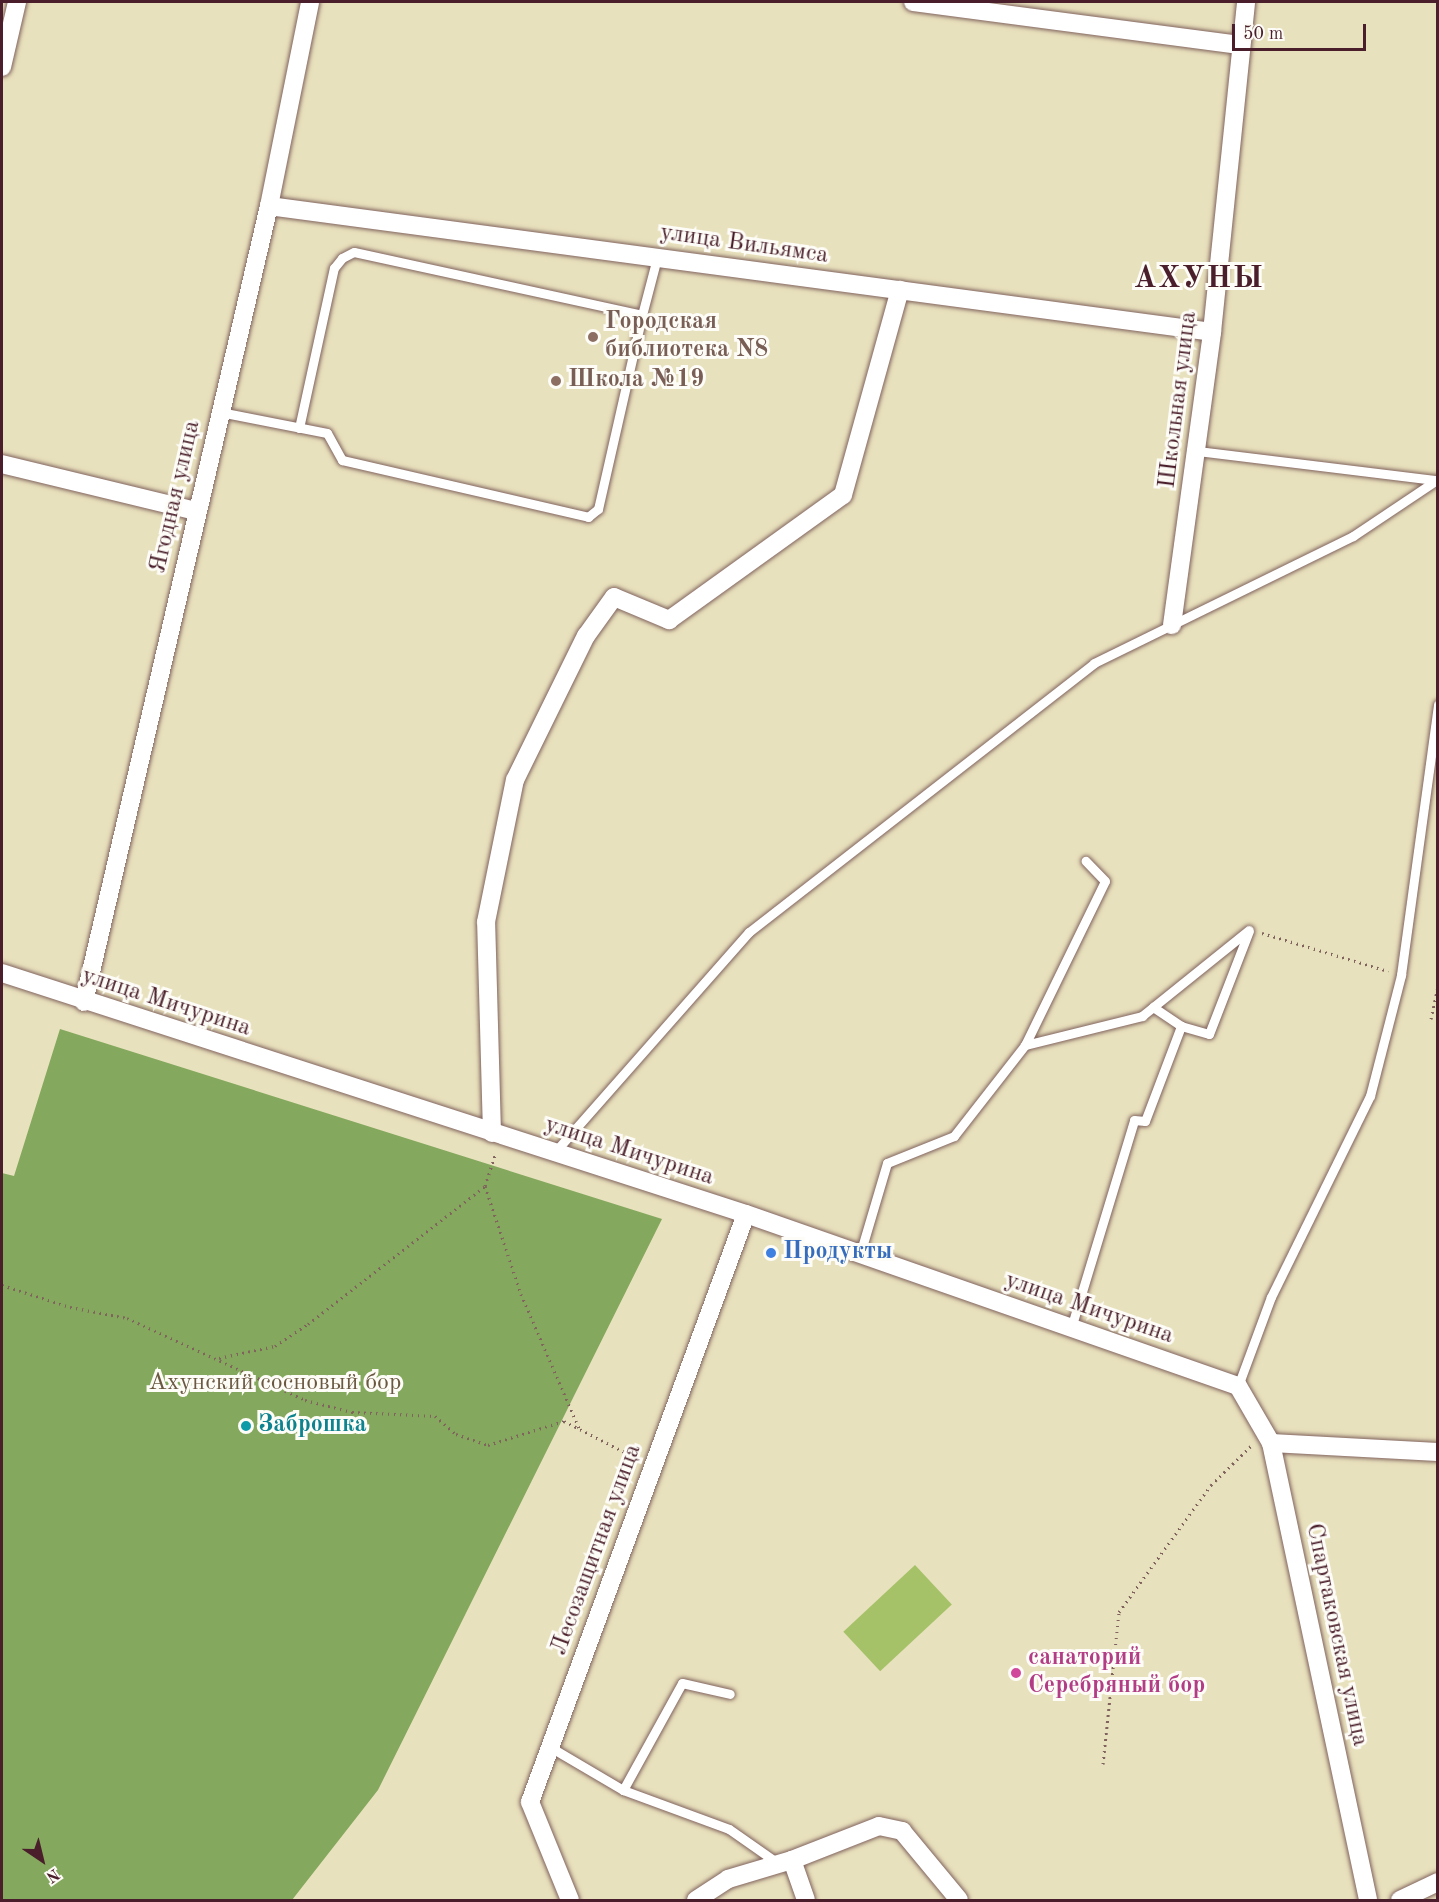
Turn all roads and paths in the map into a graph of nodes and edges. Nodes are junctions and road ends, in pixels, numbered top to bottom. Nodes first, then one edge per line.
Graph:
1 (17, 2) edge
2 (310, 2) edge
3 (913, 2) edge
4 (1246, 2) edge
5 (1240, 45) junction
6 (2, 67) edge
7 (269, 206) junction
8 (657, 258) junction
9 (900, 290) junction
10 (642, 315) junction
11 (1212, 332) junction
12 (220, 412) junction
13 (299, 428) junction
14 (1198, 451) junction
15 (2, 464) edge
16 (1436, 480) edge
17 (197, 511) junction
18 (1172, 625) junction
19 (1437, 705) edge
20 (1086, 861) dead end
21 (1249, 930) junction
22 (2, 973) edge
23 (1401, 975) junction
24 (1437, 986) edge
25 (84, 1002) junction
26 (1154, 1007) junction
27 (1431, 1019) dead end
28 (1181, 1026) junction
29 (1025, 1046) junction
30 (497, 1135) junction
31 (554, 1153) junction
32 (485, 1186) junction
33 (746, 1214) junction
34 (860, 1254) junction
35 (2, 1285) edge
36 (1071, 1328) junction
37 (218, 1358) junction
38 (1238, 1386) junction
39 (580, 1429) junction
40 (1263, 1442) junction
41 (1436, 1457) edge
42 (652, 1467) junction
43 (730, 1694) dead end
44 (550, 1747) junction
45 (1102, 1764) dead end
46 (623, 1790) junction
47 (785, 1862) junction
48 (1437, 1882) edge
49 (570, 1900) edge
50 (696, 1900) edge
51 (806, 1900) edge
52 (959, 1900) edge
53 (1368, 1900) edge
54 (1400, 1900) edge

1 - 6 street
2 - 7 street, Ягодная улица
3 - 5 street
4 - 5 street, Школьная улица
5 - 11 street, Школьная улица
7 - 8 street, улица Вильямса
7 - 12 street, Ягодная улица
8 - 9 street, улица Вильямса
8 - 10 lane
9 - 11 street, улица Вильямса
9 - 30 street
10 - 13 lane
10 - 13 lane
11 - 14 street, Школьная улица
12 - 13 lane
12 - 17 street, Ягодная улица
14 - 16 lane
14 - 18 street, Школьная улица
15 - 17 street
16 - 18 lane
17 - 25 street, Ягодная улица
18 - 31 lane
19 - 23 lane
20 - 29 lane
21 - 23 path
21 - 26 lane
21 - 28 lane
22 - 25 street, улица Мичурина
23 - 38 lane
24 - 27 path
25 - 30 street, улица Мичурина
26 - 28 lane
26 - 29 lane
28 - 36 lane
29 - 34 lane
30 - 31 street, улица Мичурина
30 - 32 path
31 - 33 street, улица Мичурина
32 - 37 path
32 - 39 path
33 - 34 street, улица Мичурина
33 - 42 street, Лесозащитная улица
34 - 36 street, улица Мичурина
35 - 37 path
36 - 38 street, улица Мичурина
37 - 39 path
38 - 40 street, Спартаковская улица
39 - 42 path
40 - 41 street
40 - 45 path
40 - 53 street, Спартаковская улица
42 - 44 street, Лесозащитная улица
43 - 46 lane
44 - 46 lane
44 - 49 street, Лесозащитная улица
46 - 47 lane
47 - 50 street
47 - 51 street
47 - 52 street
48 - 54 street

